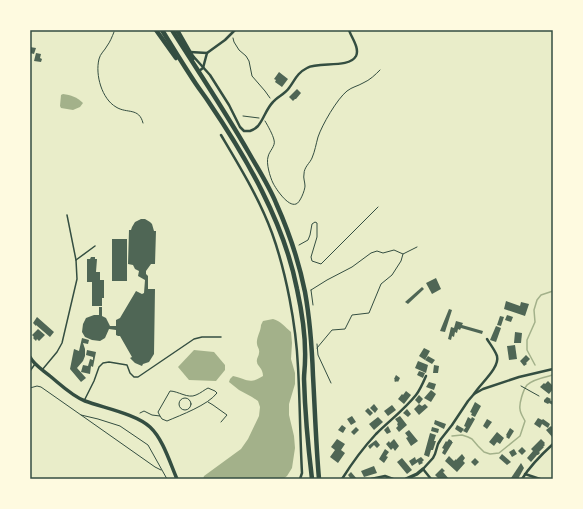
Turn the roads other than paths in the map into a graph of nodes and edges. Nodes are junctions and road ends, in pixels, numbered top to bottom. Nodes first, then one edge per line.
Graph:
1 (156, 30) edge
2 (162, 30) edge
3 (172, 30) edge
4 (177, 30) edge
5 (235, 30) edge
6 (349, 30) edge
7 (188, 52) junction
8 (207, 53) junction
9 (201, 70) junction
10 (196, 85) junction
11 (221, 135) dead end
12 (67, 216) dead end
13 (95, 246) dead end
14 (76, 260) junction
15 (221, 337) dead end
16 (487, 339) dead end
17 (30, 357) edge
18 (35, 364) junction
19 (553, 369) edge
20 (42, 370) junction
21 (30, 371) edge
22 (426, 376) dead end
23 (474, 394) junction
24 (84, 400) junction
25 (553, 444) edge
26 (423, 469) junction
27 (525, 474) junction
28 (177, 479) edge
29 (300, 479) edge
30 (312, 479) edge
31 (319, 479) edge
32 (342, 479) edge
33 (371, 479) edge
34 (393, 479) edge
35 (406, 479) edge
36 (431, 479) edge
37 (522, 479) edge
38 (540, 479) edge

1 - 10 main road
2 - 10 main road
3 - 7 main road
4 - 7 main road
5 - 8 street
6 - 9 street
7 - 8 street
7 - 9 main road
8 - 9 street
9 - 31 main road
10 - 30 main road
11 - 29 street
12 - 14 lane
13 - 14 lane
14 - 20 lane
15 - 24 lane
16 - 23 street
17 - 18 street
18 - 20 street
18 - 21 lane
19 - 23 street
20 - 24 street
22 - 32 street
23 - 26 street
24 - 28 street
25 - 27 street
26 - 35 street
26 - 36 street
27 - 37 street
27 - 38 street
33 - 34 street

